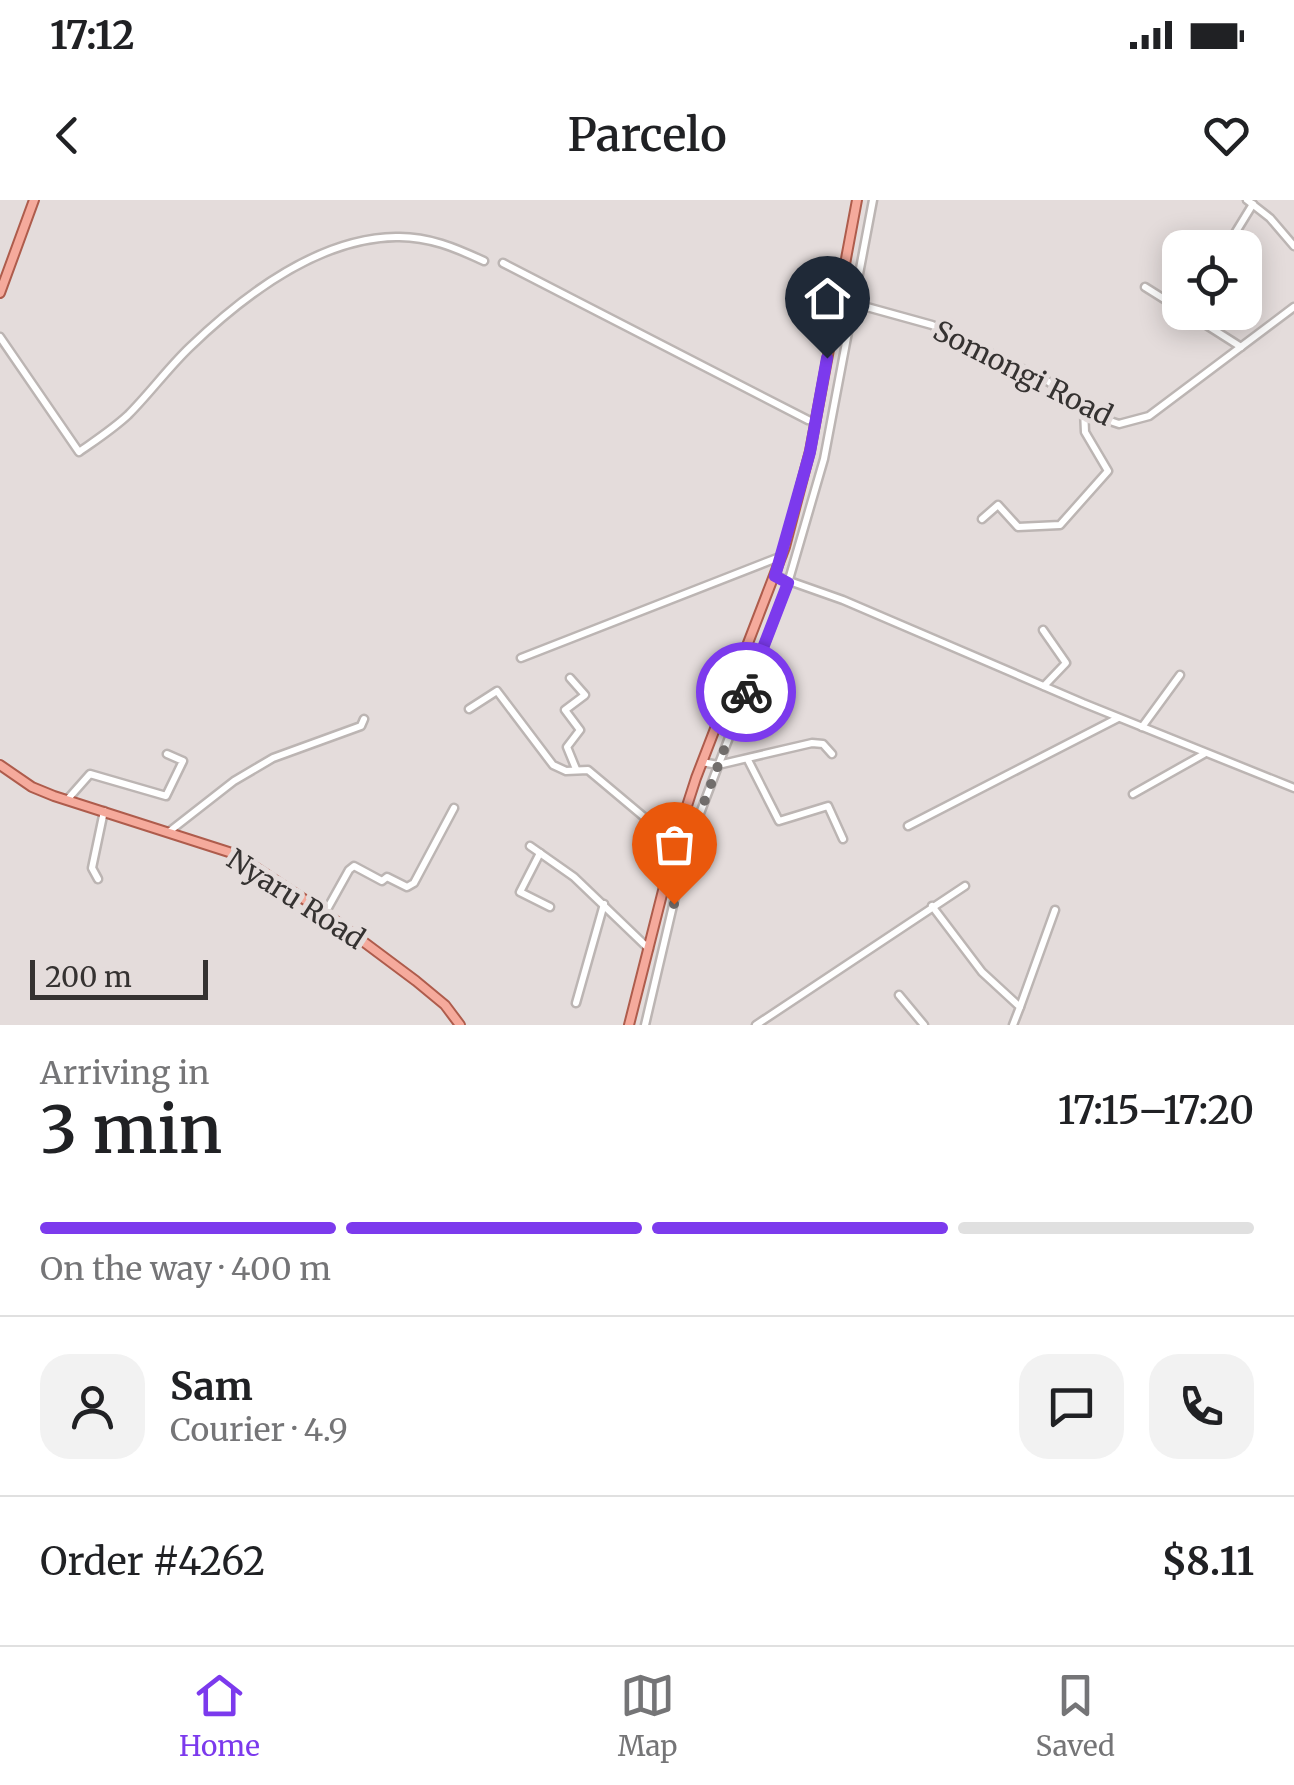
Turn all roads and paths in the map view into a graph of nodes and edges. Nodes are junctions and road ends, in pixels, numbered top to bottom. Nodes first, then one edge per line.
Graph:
1 (34, 200) edge
2 (857, 200) edge
3 (874, 200) edge
4 (1250, 202) edge
5 (1235, 230) edge
6 (1294, 246) edge
7 (484, 260) dead end
8 (503, 263) dead end
9 (1145, 287) dead end
10 (0, 293) edge
11 (1162, 297) edge
12 (838, 299) junction
13 (853, 304) junction
14 (1294, 308) edge
15 (1214, 330) edge
16 (0, 337) edge
17 (1241, 347) junction
18 (1084, 408) junction
19 (808, 420) dead end
20 (982, 518) dead end
21 (783, 556) junction
22 (775, 576) junction
23 (788, 583) junction
24 (1043, 630) dead end
25 (520, 658) dead end
26 (1180, 674) dead end
27 (570, 678) dead end
28 (1044, 686) junction
29 (469, 709) dead end
30 (1119, 718) junction
31 (364, 719) dead end
32 (1142, 728) junction
33 (167, 754) dead end
34 (832, 754) dead end
35 (1205, 754) junction
36 (748, 760) junction
37 (702, 762) junction
38 (0, 765) edge
39 (718, 765) junction
40 (576, 769) junction
41 (1294, 788) edge
42 (1134, 794) dead end
43 (67, 800) junction
44 (454, 808) dead end
45 (104, 811) junction
46 (908, 826) dead end
47 (170, 831) junction
48 (843, 840) dead end
49 (675, 843) junction
50 (530, 846) dead end
51 (540, 853) junction
52 (98, 879) dead end
53 (965, 886) dead end
54 (604, 904) junction
55 (932, 906) junction
56 (550, 907) dead end
57 (1055, 910) dead end
58 (324, 913) junction
59 (650, 950) junction
60 (899, 995) dead end
61 (576, 1004) dead end
62 (1020, 1007) junction
63 (460, 1025) edge
64 (629, 1025) edge
65 (644, 1025) edge
66 (756, 1025) edge
67 (924, 1025) edge
68 (1013, 1025) edge

1 - 10 main road
2 - 12 main road
3 - 13 street
4 - 5 street
4 - 6 street
7 - 16 street
8 - 19 street
9 - 11 street
12 - 13 street, Somongi Road
12 - 21 main road
13 - 18 street, Somongi Road
13 - 23 street
14 - 17 street, Somongi Road
15 - 17 street
17 - 18 street, Somongi Road
18 - 20 street
21 - 22 main road
21 - 25 street
22 - 23 street
22 - 37 main road
23 - 28 street
23 - 39 street
24 - 28 street
26 - 32 street
27 - 40 street
28 - 30 street
29 - 40 street
30 - 32 street
30 - 46 street
31 - 47 street
32 - 35 street
33 - 43 street
34 - 36 street
35 - 41 street
35 - 42 street
36 - 39 street
36 - 48 street
37 - 39 street
37 - 49 main road
38 - 43 main road, Nyaru Road
39 - 65 street
40 - 49 street
43 - 45 main road, Nyaru Road
44 - 58 street
45 - 47 main road, Nyaru Road
45 - 52 street
47 - 58 main road, Nyaru Road
49 - 59 main road
50 - 51 street
51 - 54 street
51 - 56 street
53 - 55 street
54 - 59 street
54 - 61 street
55 - 62 street
55 - 66 street
57 - 62 street
58 - 63 main road, Nyaru Road
59 - 64 main road
60 - 67 street
62 - 68 street

